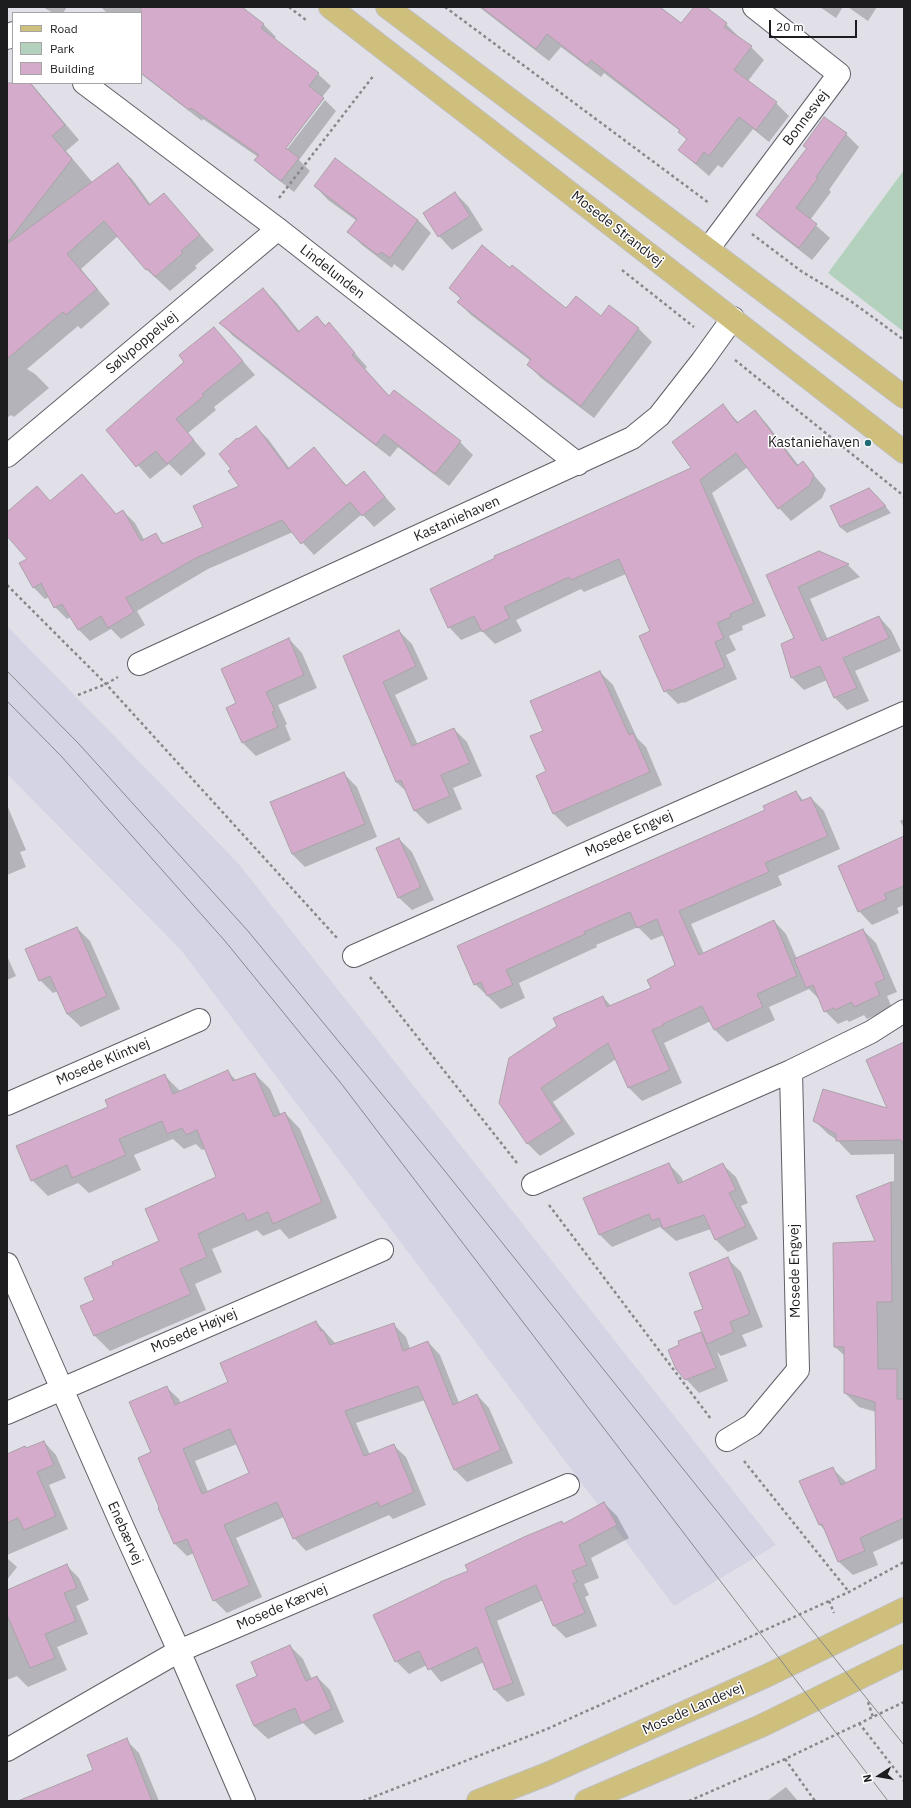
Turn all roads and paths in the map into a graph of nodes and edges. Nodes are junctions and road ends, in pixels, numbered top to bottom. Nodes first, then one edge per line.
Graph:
1 (330, 7) edge
2 (445, 7) edge
3 (754, 7) edge
4 (400, 11) edge
5 (376, 73) dead end
6 (85, 84) edge
7 (730, 219) junction
8 (270, 224) junction
9 (708, 249) junction
10 (733, 318) junction
11 (904, 340) edge
12 (904, 397) edge
13 (904, 452) edge
14 (7, 456) edge
15 (578, 464) junction
16 (7, 585) edge
17 (139, 664) joint
18 (106, 684) junction
19 (78, 696) dead end
20 (904, 713) edge
21 (354, 956) junction
22 (904, 1011) edge
23 (199, 1020) dead end
24 (791, 1071) junction
25 (7, 1104) edge
26 (533, 1184) junction
27 (382, 1250) dead end
28 (7, 1264) edge
29 (61, 1389) junction
30 (7, 1413) edge
31 (727, 1440) junction
32 (568, 1485) dead end
33 (904, 1562) edge
34 (849, 1592) junction
35 (904, 1608) edge
36 (180, 1651) junction
37 (904, 1656) edge
38 (904, 1702) edge
39 (859, 1723) junction
40 (7, 1750) edge
41 (785, 1759) junction
42 (904, 1781) edge
43 (244, 1801) edge
44 (363, 1801) edge
45 (478, 1801) edge
46 (586, 1801) edge
47 (689, 1801) edge
48 (815, 1801) edge

1 - 10 main road, Mosede Strandvej
2 - 7 path
3 - 7 street, Bonnesvej
4 - 9 main road
5 - 8 path
6 - 8 street, Lindelunden
7 - 9 street, Bonnesvej
7 - 11 path
8 - 14 street, Sølvpoppelvej
8 - 15 street, Lindelunden
9 - 12 main road
10 - 13 main road, Mosede Strandvej
10 - 15 street, Kastaniehaven
15 - 17 street, Kastaniehaven
16 - 18 path
17 - 18 path
18 - 19 path
18 - 21 path
20 - 21 street, Mosede Engvej
21 - 26 path
22 - 24 street
23 - 25 street, Mosede Klintvej
24 - 26 street
24 - 31 street, Mosede Engvej
26 - 31 path
27 - 29 street, Mosede Højvej
28 - 29 street, Enebærvej
29 - 30 street, Mosede Højvej
29 - 36 street, Enebærvej
31 - 34 path
32 - 36 street, Mosede Kærvej
33 - 34 path
34 - 44 path
35 - 45 main road, Mosede Landevej
36 - 40 street, Mosede Kærvej
36 - 43 street, Enebærvej
37 - 46 main road
38 - 39 path
39 - 41 path
39 - 42 path
41 - 47 path
41 - 48 path

